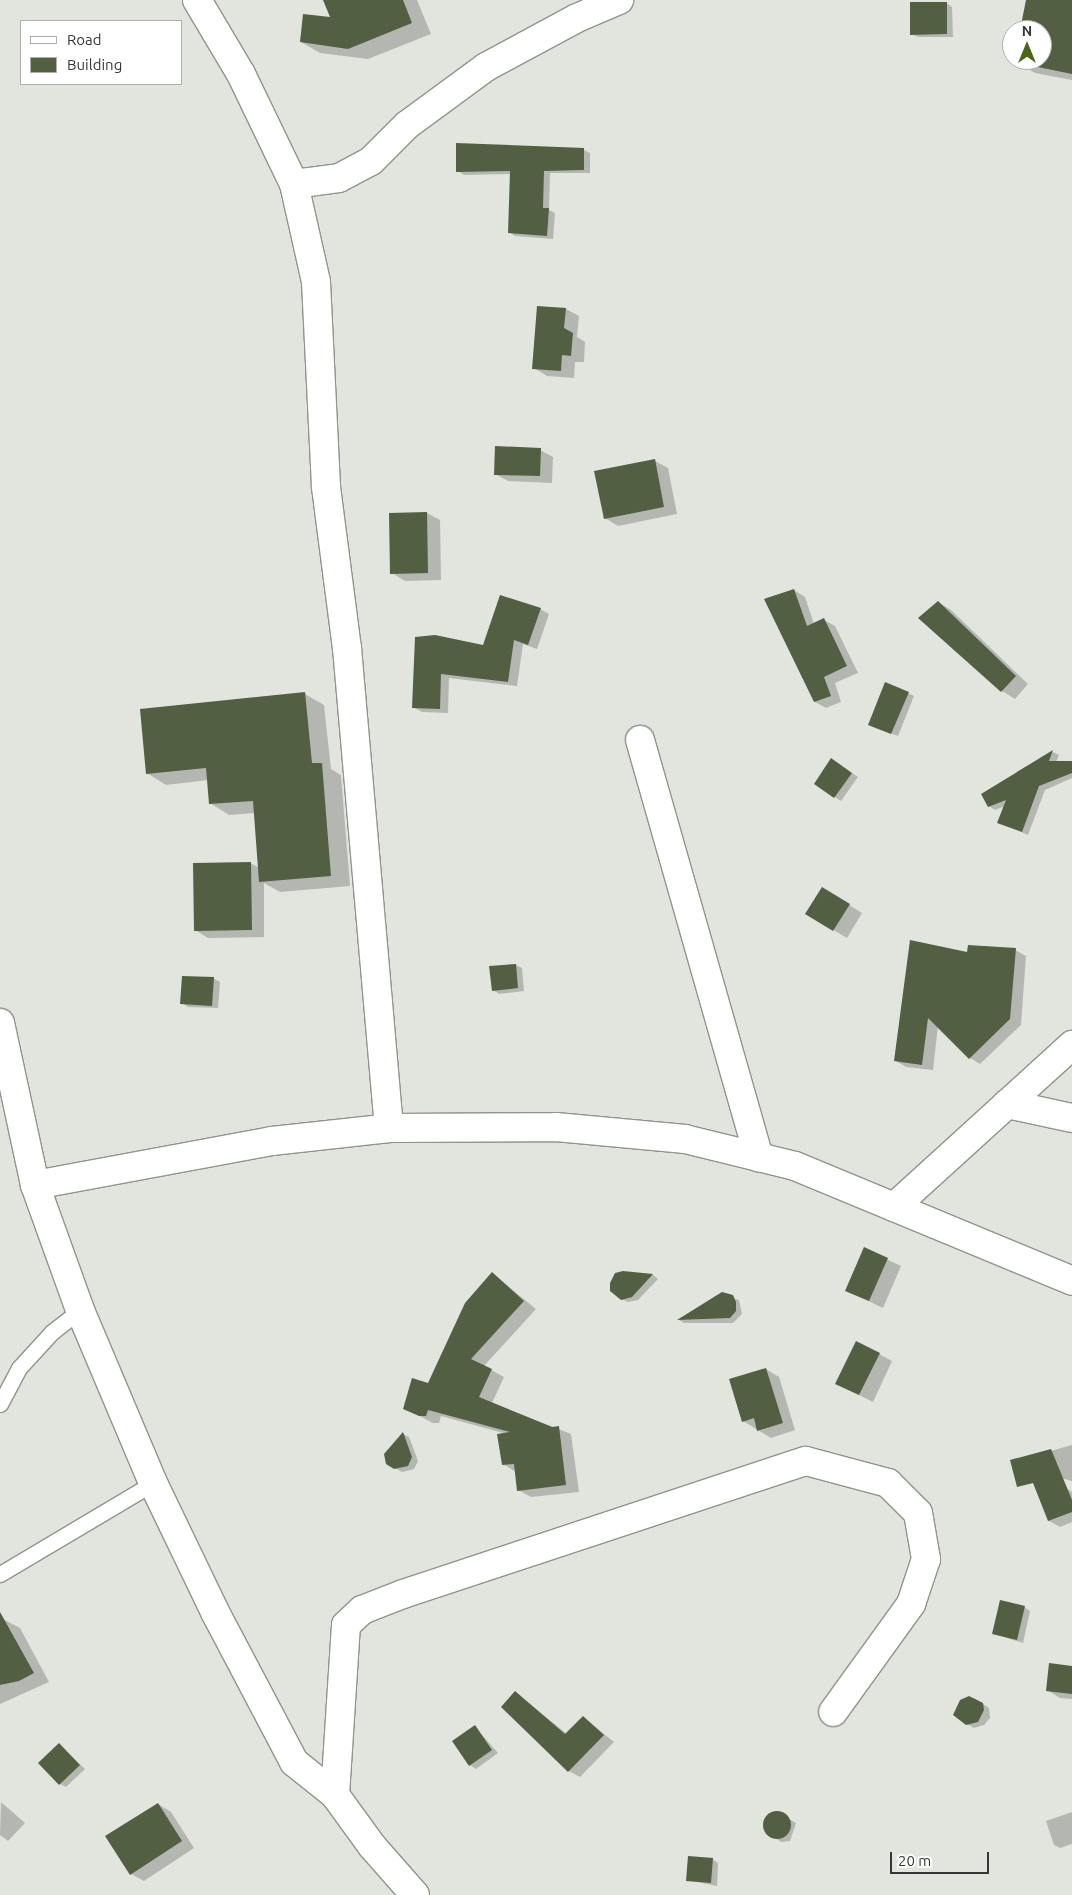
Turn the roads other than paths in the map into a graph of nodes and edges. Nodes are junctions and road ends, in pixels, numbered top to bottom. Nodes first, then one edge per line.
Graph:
1 (197, 0) edge
2 (618, 0) edge
3 (294, 184) junction
4 (640, 740) dead end
5 (0, 1023) edge
6 (1072, 1045) edge
7 (1007, 1104) junction
8 (1072, 1118) edge
9 (389, 1128) junction
10 (759, 1157) junction
11 (35, 1185) junction
12 (894, 1206) junction
13 (1072, 1281) edge
14 (80, 1310) junction
15 (0, 1404) edge
16 (153, 1483) junction
17 (0, 1574) edge
18 (834, 1712) dead end
19 (335, 1795) junction
20 (415, 1895) edge

1 - 3 street
2 - 3 street
3 - 9 street
4 - 10 street
5 - 11 street
6 - 7 street
7 - 8 street
7 - 12 street
9 - 10 street
9 - 11 street
10 - 12 street
11 - 14 street
12 - 13 street
14 - 15 lane
14 - 16 street
16 - 17 lane
16 - 19 street
18 - 19 street
19 - 20 street

